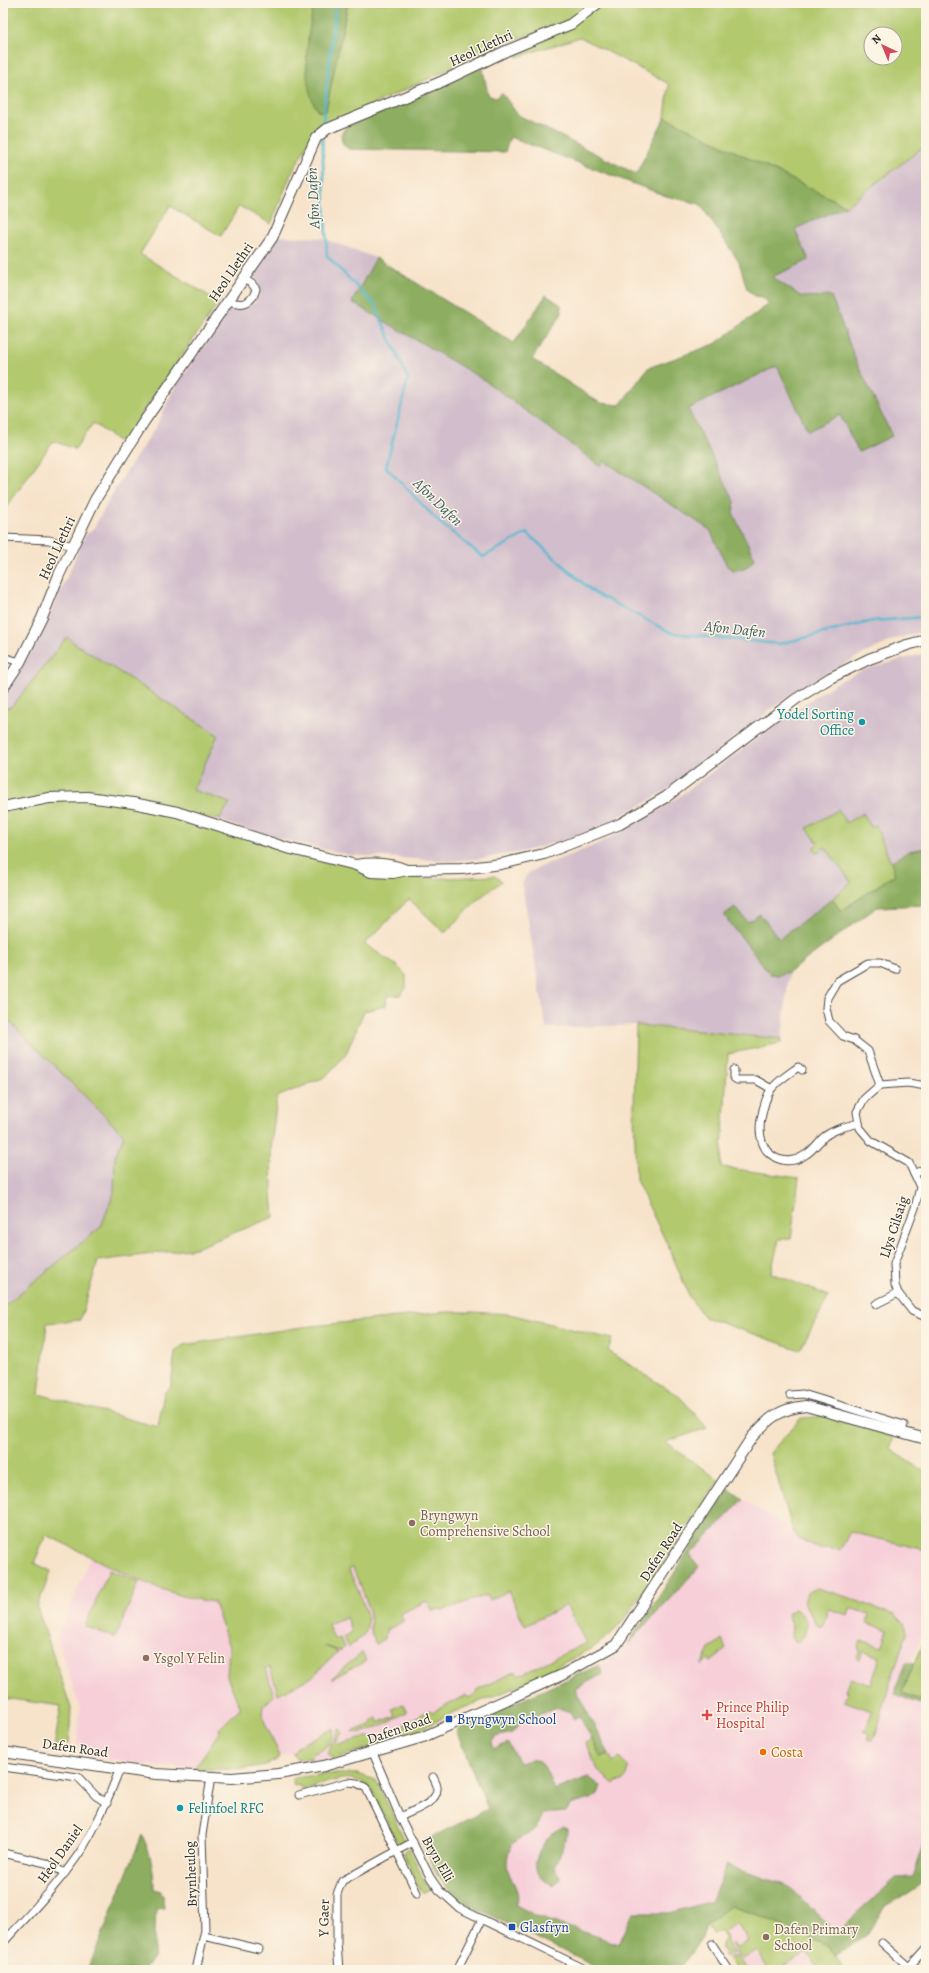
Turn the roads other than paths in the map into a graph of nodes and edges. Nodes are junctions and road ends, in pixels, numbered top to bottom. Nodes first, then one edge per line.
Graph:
1 (598, 3) edge
2 (244, 279) junction
3 (229, 301) junction
4 (3, 538) edge
5 (73, 546) junction
6 (926, 640) edge
7 (3, 657) edge
8 (20, 662) junction
9 (3, 688) edge
10 (3, 807) edge
11 (895, 969) dead end
12 (734, 1070) dead end
13 (802, 1070) dead end
14 (880, 1085) junction
15 (926, 1085) edge
16 (770, 1088) junction
17 (859, 1123) junction
18 (926, 1168) edge
19 (914, 1174) junction
20 (898, 1293) junction
21 (876, 1304) dead end
22 (926, 1317) edge
23 (790, 1395) dead end
24 (902, 1432) junction
25 (926, 1439) edge
26 (3, 1752) edge
27 (373, 1753) junction
28 (3, 1767) edge
29 (120, 1768) junction
30 (211, 1777) junction
31 (433, 1777) dead end
32 (299, 1795) dead end
33 (107, 1803) junction
34 (400, 1817) junction
35 (413, 1842) junction
36 (397, 1851) junction
37 (3, 1853) edge
38 (65, 1873) junction
39 (417, 1893) dead end
40 (482, 1919) junction
41 (204, 1936) junction
42 (3, 1943) edge
43 (882, 1943) dead end
44 (712, 1944) dead end
45 (926, 1948) edge
46 (259, 1949) dead end
47 (911, 1968) edge
48 (196, 1970) edge
49 (339, 1970) edge
50 (457, 1970) edge
51 (587, 1970) edge
52 (729, 1970) edge

1 - 2 street, Heol Llethri
2 - 3 street, Heol Llethri
2 - 3 street
3 - 5 street, Heol Llethri
4 - 5 street
5 - 8 street, Heol Llethri
6 - 10 street
7 - 8 street
8 - 9 street, Heol Llethri
11 - 14 street
12 - 16 street
13 - 16 street
14 - 15 street
14 - 17 street
16 - 17 street
17 - 19 street, Llys Cilsaig
18 - 19 street
19 - 20 street, Llys Cilsaig
20 - 21 street
20 - 22 street, Llys Cilsaig
23 - 24 street
24 - 25 street
24 - 27 street, Dafen Road
26 - 29 street, Dafen Road
27 - 30 street, Dafen Road
27 - 34 street, Bryn Elli
28 - 33 street
29 - 30 street, Dafen Road
29 - 33 street, Heol Daniel
30 - 41 street, Brynheulog
31 - 34 street
32 - 36 street
33 - 38 street, Heol Daniel
34 - 35 street, Bryn Elli
35 - 36 street, Y Gaer
35 - 40 street, Bryn Elli
36 - 39 street
36 - 49 street, Y Gaer
37 - 38 street
38 - 42 street, Heol Daniel
40 - 50 street
40 - 51 street, Bryn Elli
41 - 46 street
41 - 48 street, Brynheulog
43 - 47 street
44 - 52 street
45 - 47 street

